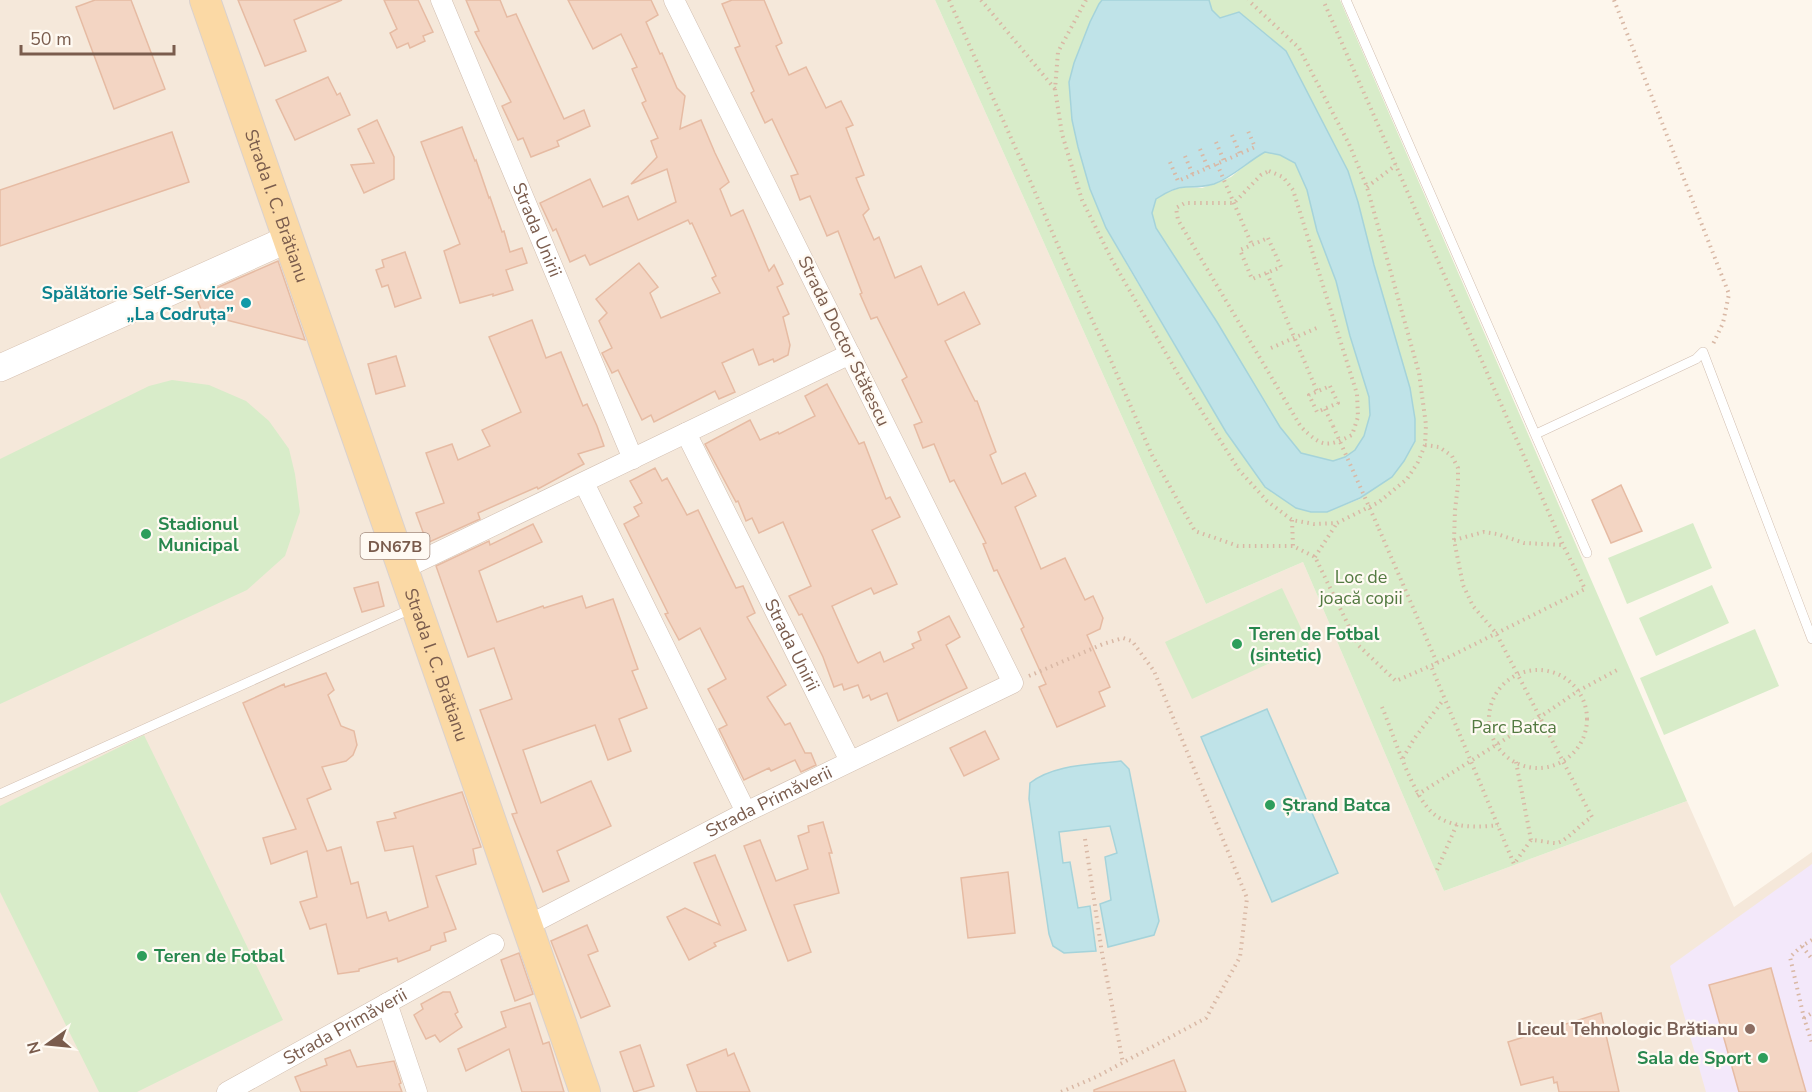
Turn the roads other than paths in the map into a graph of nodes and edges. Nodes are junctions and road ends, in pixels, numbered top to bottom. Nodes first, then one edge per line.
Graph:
1 (205, 0) edge
2 (441, 0) edge
3 (674, 0) edge
4 (1346, 0) edge
5 (288, 238) junction
6 (850, 354) junction
7 (0, 368) edge
8 (686, 433) junction
9 (1536, 434) junction
10 (633, 459) junction
11 (584, 483) junction
12 (1587, 552) dead end
13 (403, 569) junction
14 (416, 607) junction
15 (1812, 639) edge
16 (1014, 682) joint
17 (850, 761) junction
18 (0, 794) edge
19 (746, 812) junction
20 (527, 926) junction
21 (494, 944) dead end
22 (387, 1003) junction
23 (226, 1092) edge
24 (417, 1092) edge
25 (585, 1092) edge

1 - 5 main road, Strada I. C. Brătianu / DN67B
2 - 10 street, Strada Unirii
3 - 6 street, Strada Doctor Stătescu
4 - 9 lane
5 - 7 street
5 - 13 main road, Strada I. C. Brătianu / DN67B
6 - 8 street
6 - 16 street, Strada Doctor Stătescu
8 - 10 street
8 - 17 street, Strada Unirii
9 - 12 lane
9 - 15 lane
10 - 11 street
11 - 13 street
11 - 19 street
13 - 14 main road, Strada I. C. Brătianu / DN67B
14 - 18 lane
14 - 20 main road, Strada I. C. Brătianu / DN67B
16 - 17 street, Strada Primăverii
17 - 19 street, Strada Primăverii
19 - 20 street, Strada Primăverii
20 - 25 main road, Strada I. C. Brătianu / DN67B
21 - 22 street, Strada Primăverii
22 - 23 street, Strada Primăverii
22 - 24 street

